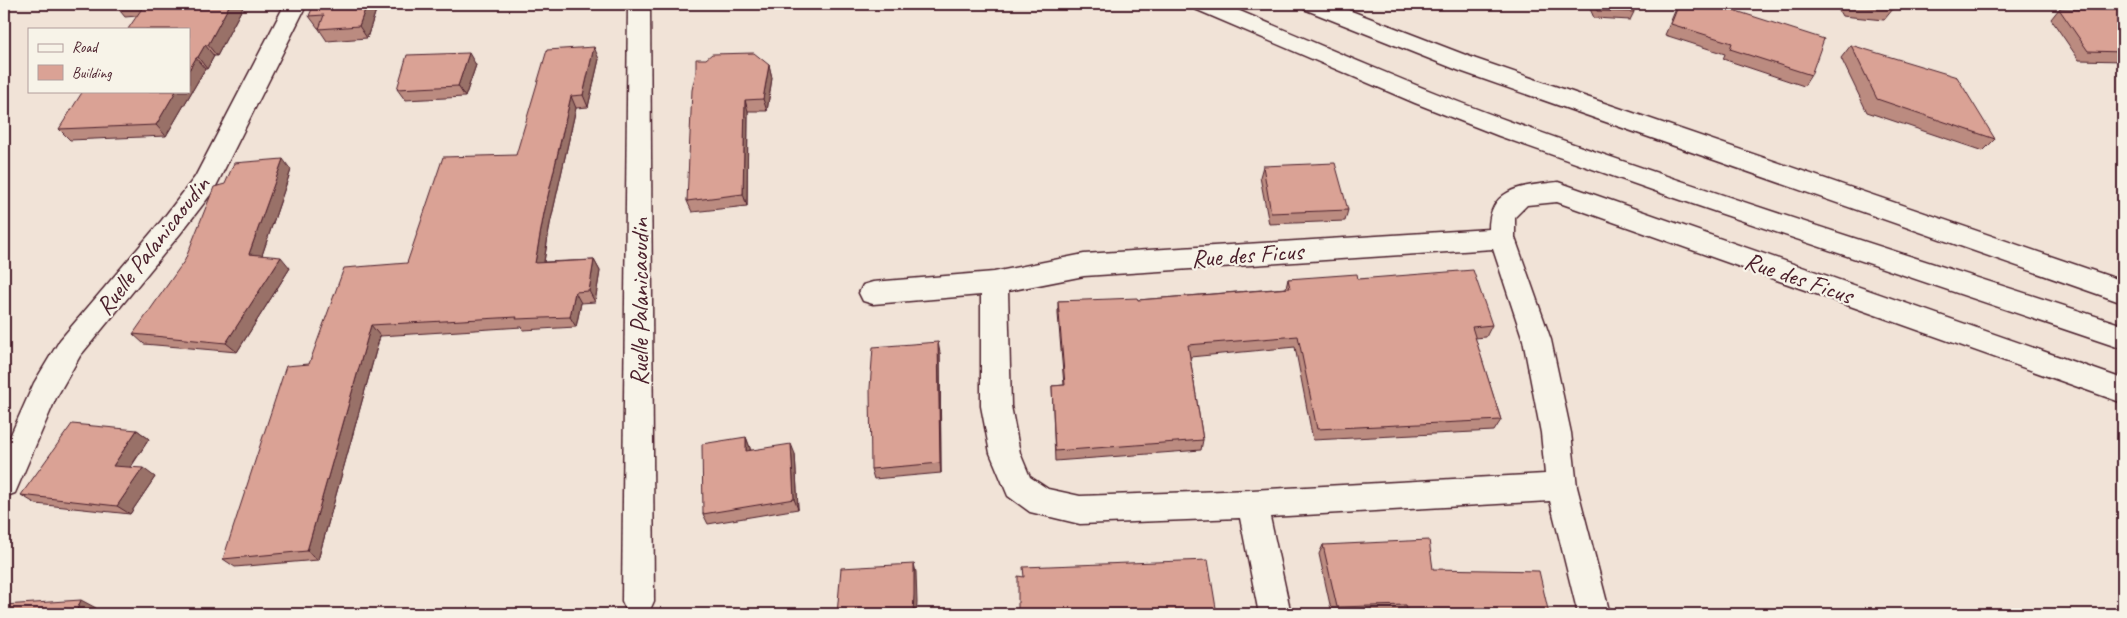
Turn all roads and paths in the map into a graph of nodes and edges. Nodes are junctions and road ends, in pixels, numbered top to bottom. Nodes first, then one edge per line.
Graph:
1 (296, 4) edge
2 (639, 4) edge
3 (1203, 4) edge
4 (1312, 4) edge
5 (1502, 238) junction
6 (994, 283) junction
7 (2123, 292) edge
8 (873, 293) dead end
9 (2123, 336) edge
10 (2123, 391) edge
11 (4, 483) edge
12 (1562, 487) junction
13 (1252, 504) junction
14 (638, 601) dead end
15 (1275, 614) edge
16 (1594, 614) edge

1 - 11 main road, Ruelle Palanicaoudin
2 - 14 main road, Ruelle Palanicaoudin
3 - 9 main road
4 - 7 main road
5 - 6 main road, Rue des Ficus
5 - 10 main road, Rue des Ficus
5 - 12 main road, Rue des Ficus
6 - 8 main road, Rue des Ficus
6 - 13 main road
12 - 13 main road
12 - 16 main road, Rue des Ficus
13 - 15 main road

